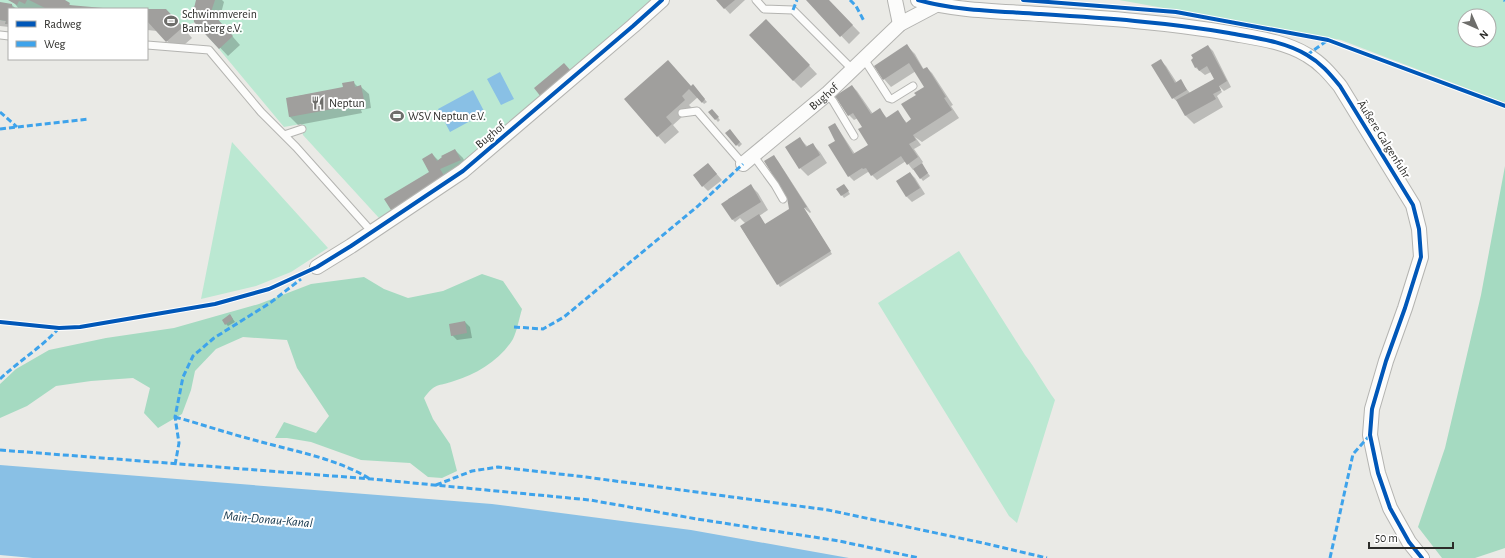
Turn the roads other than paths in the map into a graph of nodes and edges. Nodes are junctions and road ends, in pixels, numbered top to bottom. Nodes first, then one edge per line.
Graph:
1 (662, 0) edge
2 (756, 0) edge
3 (895, 0) edge
4 (918, 0) edge
5 (936, 5) junction
6 (900, 24) junction
7 (148, 46) edge
8 (864, 59) junction
9 (852, 69) junction
10 (913, 86) dead end
11 (827, 94) junction
12 (682, 113) dead end
13 (302, 129) dead end
14 (284, 135) junction
15 (854, 136) dead end
16 (748, 159) junction
17 (783, 199) dead end
18 (372, 232) junction
19 (317, 267) dead end
20 (1422, 558) edge

1 - 18 street, Bughof
2 - 9 lane
3 - 6 street
4 - 5 street, Äußere Galgenfuhr
5 - 6 street, Bughof
5 - 20 street, Äußere Galgenfuhr
6 - 8 street, Bughof
7 - 14 lane
8 - 9 street, Bughof
8 - 10 lane
9 - 11 street, Bughof
11 - 15 lane
11 - 16 street, Bughof
12 - 16 lane
13 - 14 lane
14 - 18 lane
16 - 17 lane
18 - 19 street, Bughof

